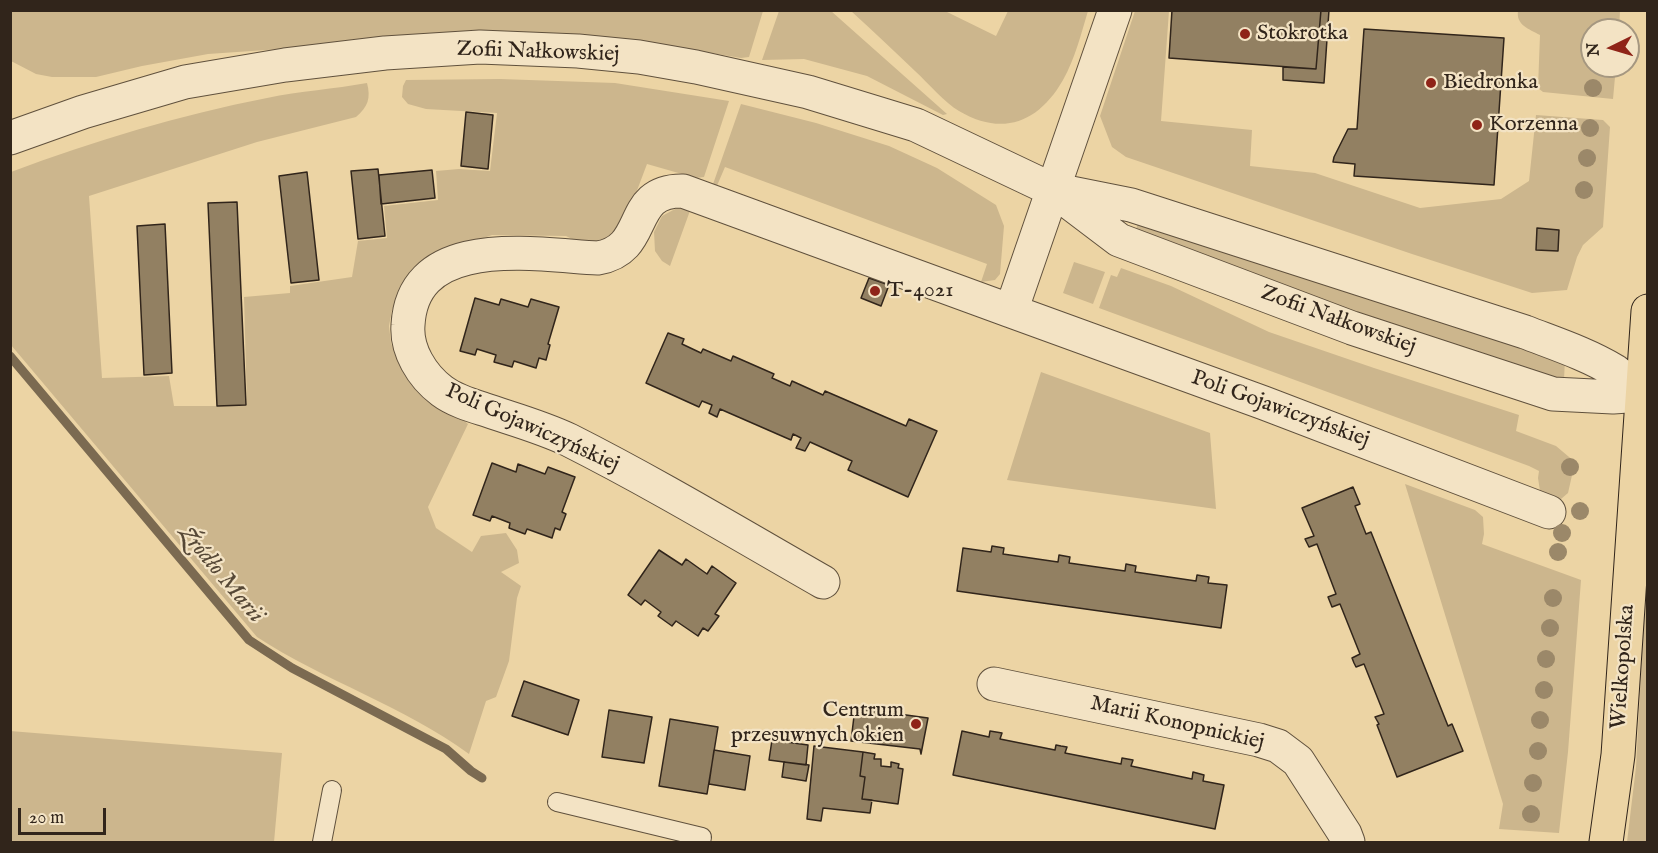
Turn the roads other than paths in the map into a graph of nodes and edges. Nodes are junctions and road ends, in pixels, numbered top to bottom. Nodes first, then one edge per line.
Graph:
1 (1115, 10) edge
2 (10, 138) edge
3 (1053, 190) junction
4 (1011, 311) junction
5 (1647, 311) edge
6 (1645, 396) edge
7 (1549, 512) dead end
8 (823, 582) dead end
9 (994, 684) dead end
10 (332, 790) dead end
11 (557, 802) dead end
12 (322, 843) edge
13 (701, 843) edge
14 (1348, 843) edge
15 (1606, 843) edge

1 - 3 street
2 - 3 street, Zofii Nałkowskiej
3 - 4 street
3 - 6 street, Zofii Nałkowskiej
3 - 6 street, Zofii Nałkowskiej
4 - 7 street, Poli Gojawiczyńskiej
4 - 8 street, Poli Gojawiczyńskiej
5 - 6 main road, Wielkopolska
6 - 15 main road, Wielkopolska
9 - 14 street, Marii Konopnickiej
10 - 12 lane
11 - 13 lane

